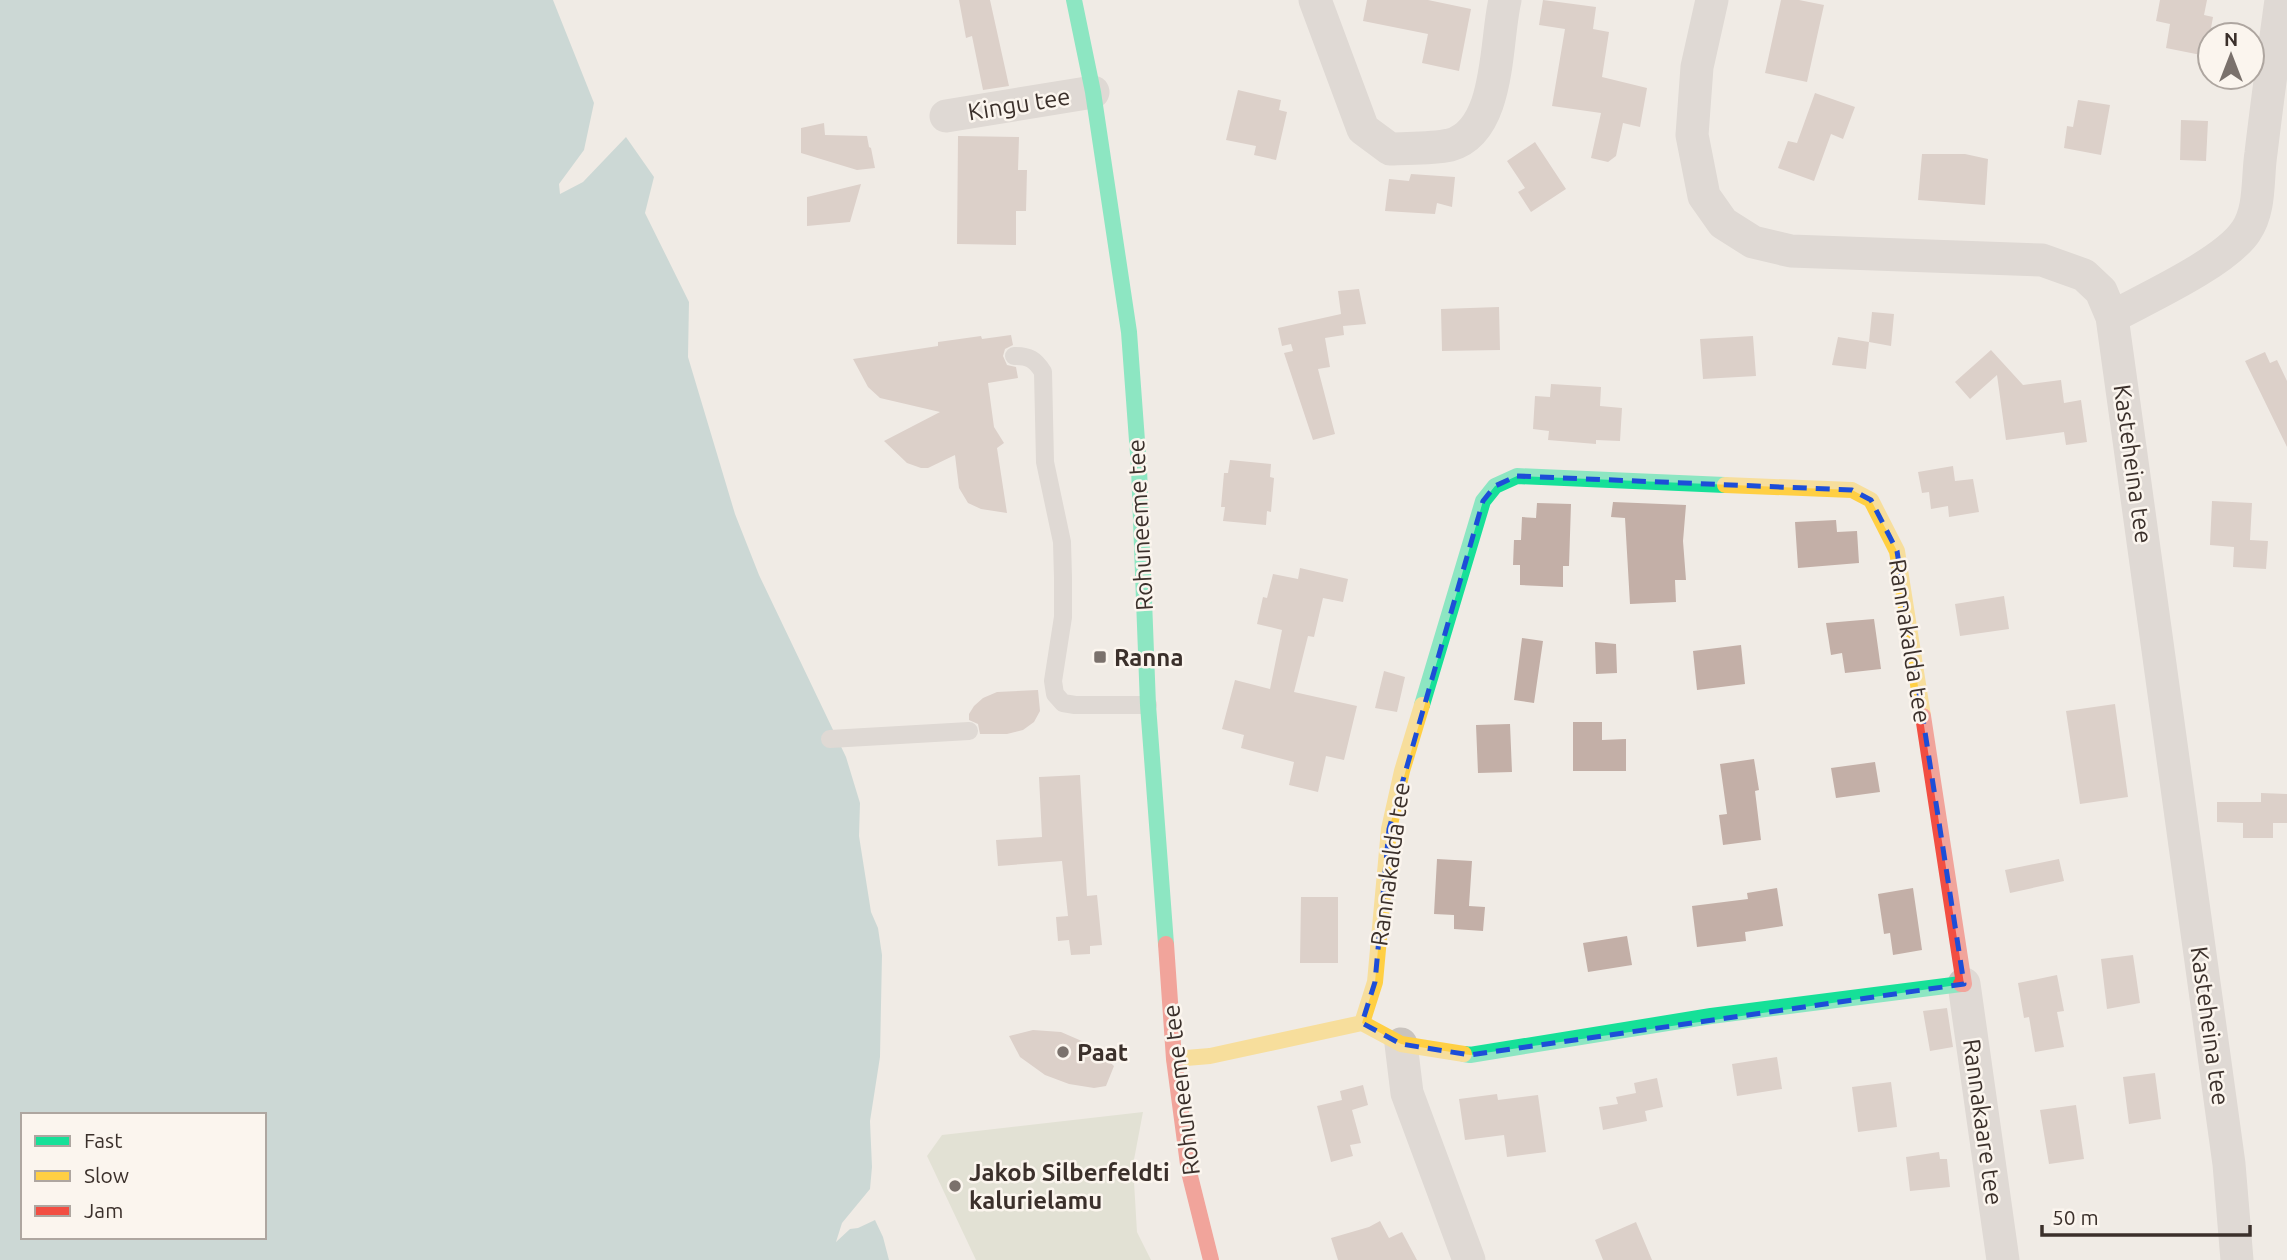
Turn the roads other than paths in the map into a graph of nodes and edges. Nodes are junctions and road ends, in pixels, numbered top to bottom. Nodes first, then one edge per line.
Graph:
1 (1074, 0) edge
2 (1315, 0) edge
3 (1505, 0) edge
4 (1712, 0) edge
5 (2281, 0) edge
6 (1093, 92) junction
7 (946, 116) dead end
8 (2112, 317) junction
9 (1014, 356) dead end
10 (1039, 701) dead end
11 (1063, 703) junction
12 (1148, 705) junction
13 (969, 731) dead end
14 (830, 739) dead end
15 (1964, 984) junction
16 (1363, 1023) junction
17 (1401, 1044) junction
18 (1174, 1059) junction
19 (1211, 1260) edge
20 (1469, 1260) edge
21 (2003, 1260) edge
22 (2237, 1260) edge

1 - 6 street, Rohuneeme tee
2 - 3 street
4 - 8 street, Kasteheina tee
5 - 8 street
6 - 7 street, Kingu tee
6 - 12 street, Rohuneeme tee
8 - 22 street, Kasteheina tee
9 - 11 lane
10 - 11 lane
11 - 12 lane
12 - 18 street, Rohuneeme tee
13 - 14 lane
15 - 16 street, Rannakalda tee
15 - 17 street
15 - 21 street, Rannakaare tee
16 - 17 street
16 - 18 street
17 - 20 street
18 - 19 street, Rohuneeme tee

